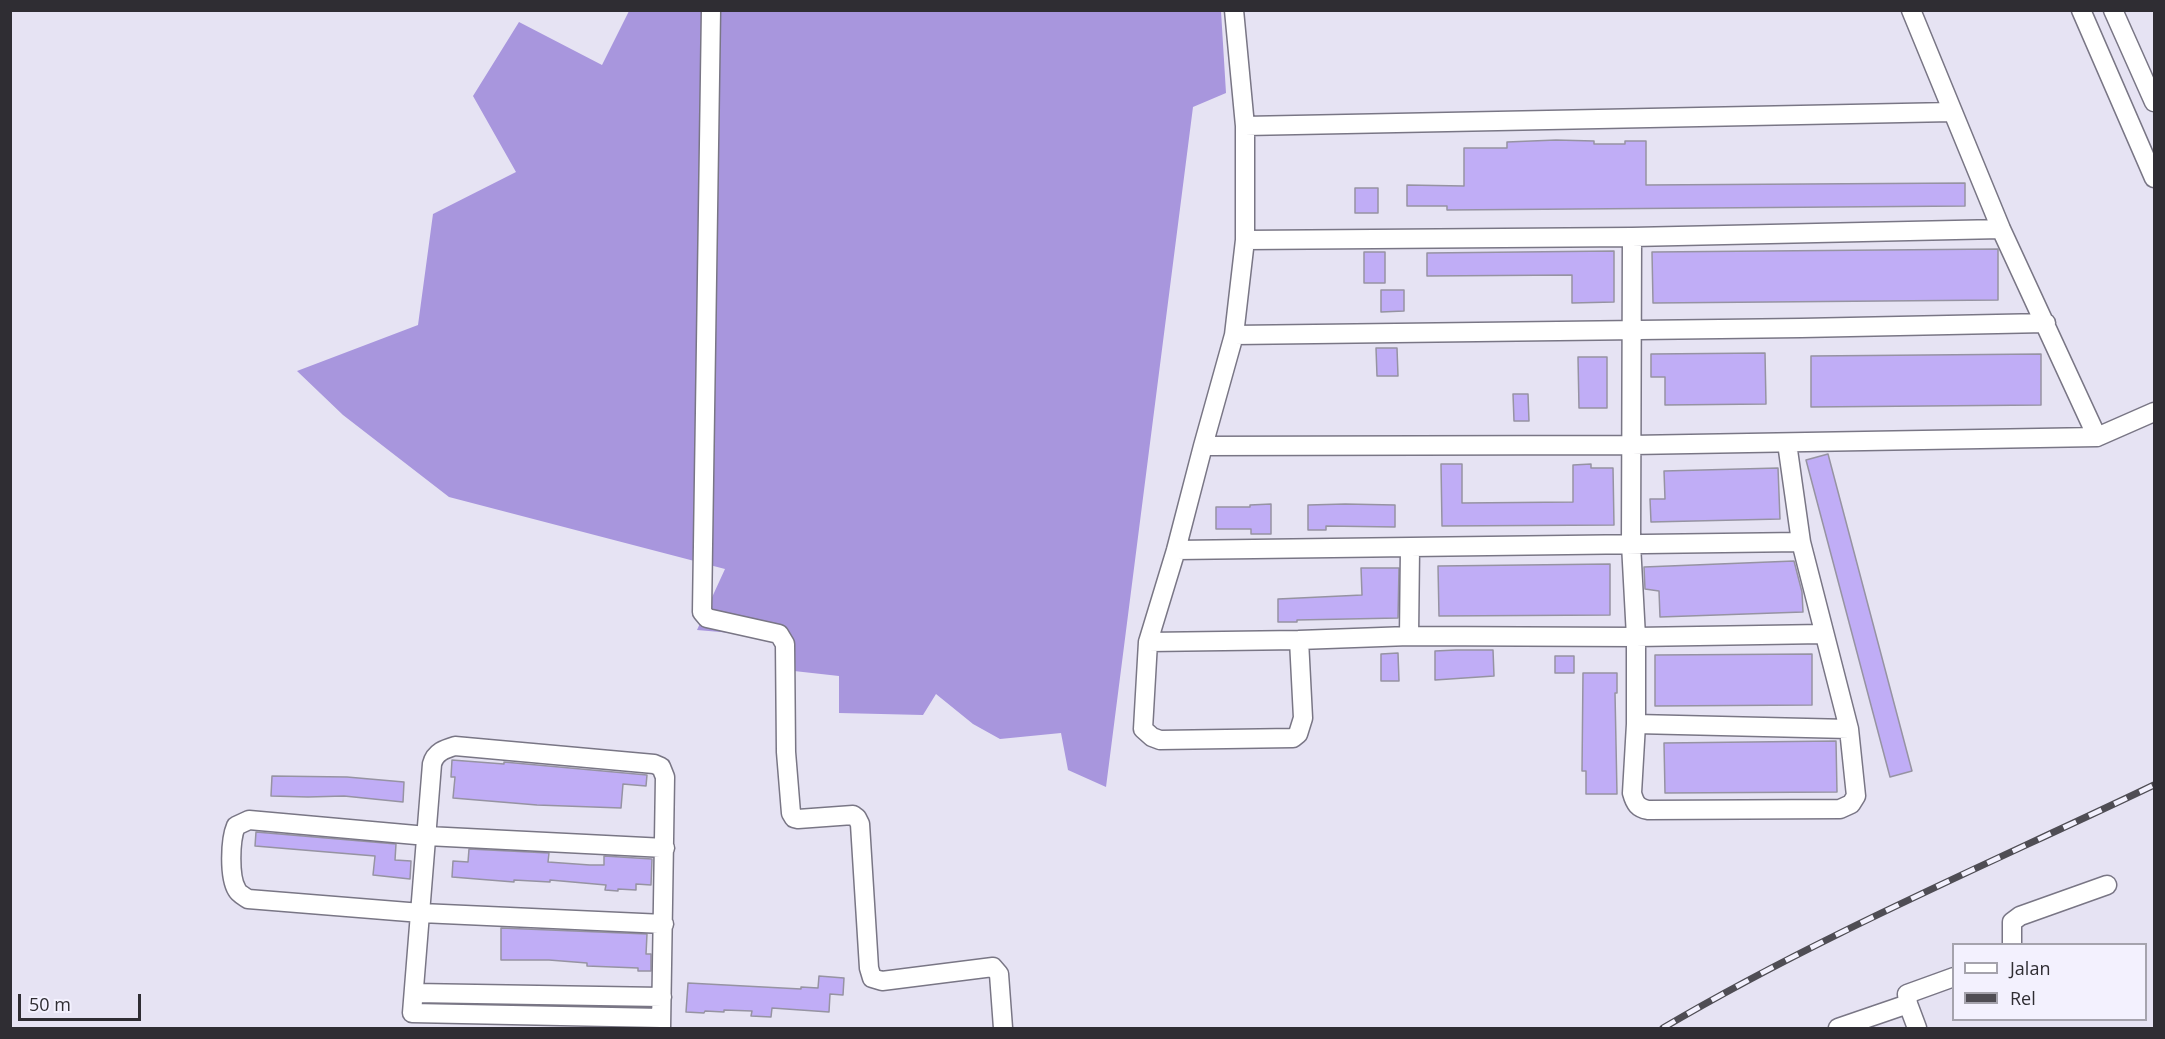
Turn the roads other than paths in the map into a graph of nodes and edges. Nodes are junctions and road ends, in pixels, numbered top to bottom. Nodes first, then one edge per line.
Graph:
1 (711, 10) edge
2 (1234, 10) edge
3 (1911, 10) edge
4 (2081, 10) edge
5 (2113, 10) edge
6 (2154, 102) edge
7 (1952, 112) junction
8 (1245, 126) junction
9 (2154, 178) edge
10 (2001, 229) junction
11 (1632, 237) junction
12 (1245, 240) junction
13 (2046, 324) junction
14 (1631, 331) junction
15 (1234, 335) junction
16 (2154, 412) edge
17 (2097, 437) junction
18 (1787, 443) junction
19 (1632, 445) junction
20 (1203, 446) junction
21 (1802, 542) junction
22 (1631, 544) junction
23 (1410, 549) junction
24 (1176, 550) junction
25 (1823, 634) junction
26 (1409, 636) junction
27 (1636, 637) junction
28 (1299, 640) junction
29 (1148, 642) junction
30 (1636, 723) junction
31 (1849, 729) junction
32 (427, 836) junction
33 (665, 848) junction
34 (2107, 885) dead end
35 (421, 914) junction
36 (664, 924) junction
37 (2012, 943) edge
38 (1952, 977) edge
39 (414, 993) junction
40 (469, 994) junction
41 (488, 994) junction
42 (662, 998) junction
43 (1908, 1004) junction
44 (467, 1021) edge
45 (487, 1022) edge
46 (662, 1023) edge
47 (1003, 1029) edge
48 (1838, 1029) edge
49 (1917, 1029) edge

1 - 47 street
2 - 8 street
3 - 7 street
4 - 9 street
5 - 6 street
7 - 8 street
7 - 10 street
8 - 12 street
10 - 11 street
10 - 13 street
11 - 12 street
11 - 14 street
12 - 15 street
13 - 14 street
13 - 17 street
14 - 15 street
14 - 19 street
15 - 20 street
16 - 17 street
17 - 18 street
18 - 19 street
18 - 21 street
19 - 20 street
19 - 22 street
20 - 24 street
21 - 22 street
21 - 25 street
22 - 23 street
22 - 27 street
23 - 24 street
23 - 26 street
24 - 29 street
25 - 27 street
25 - 31 street
26 - 27 street
26 - 28 street
27 - 30 street
28 - 29 street
28 - 29 street
30 - 31 street
30 - 31 street
32 - 33 street
32 - 33 street
32 - 35 street
32 - 35 street
33 - 36 street
34 - 37 street
35 - 36 street
35 - 39 street
36 - 42 street
38 - 43 street
39 - 40 street
39 - 44 street
40 - 41 street
40 - 44 street
41 - 42 street
41 - 45 street
42 - 46 street
43 - 48 street
43 - 49 street
44 - 45 street
45 - 46 street

